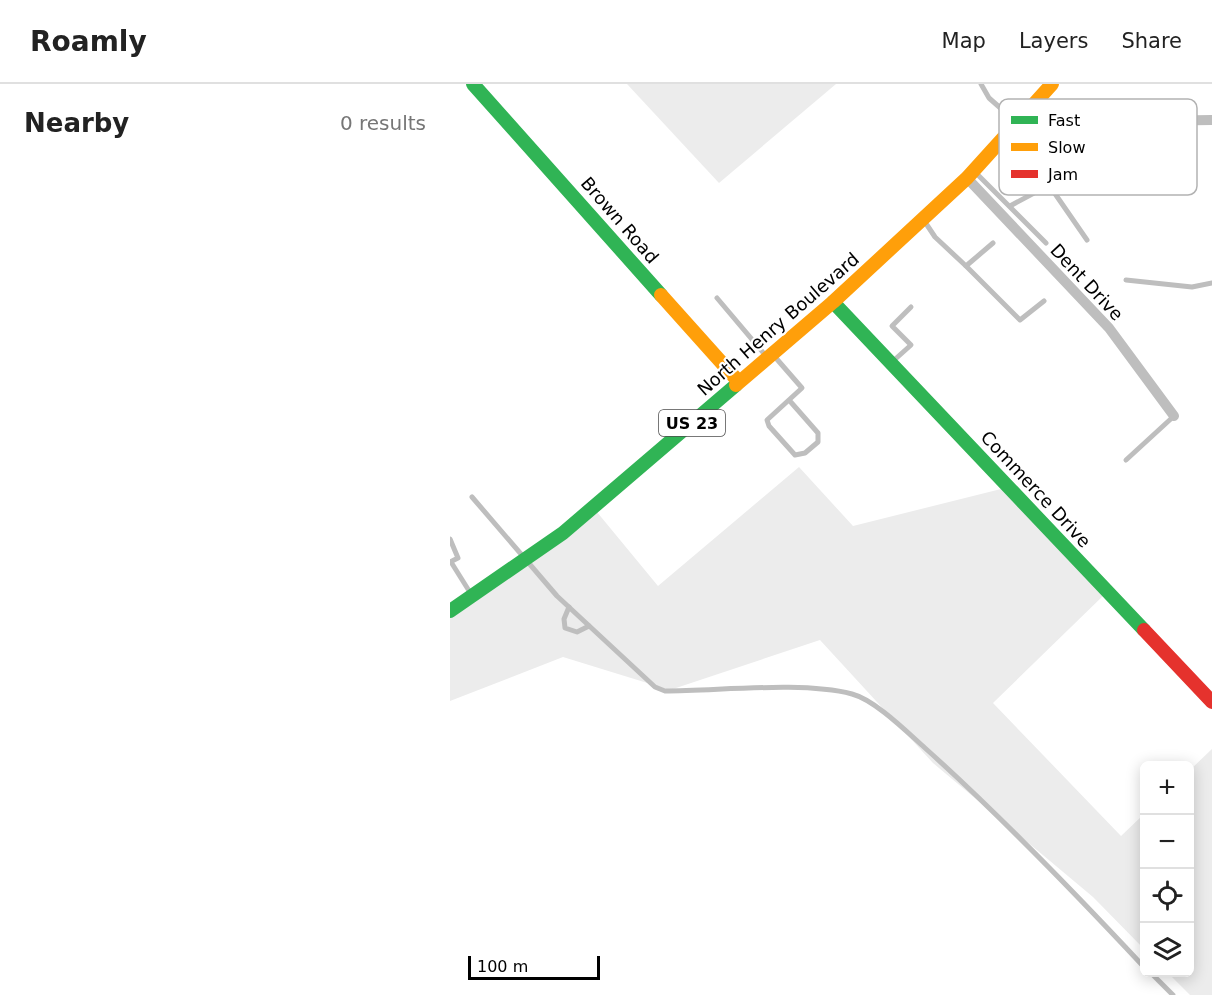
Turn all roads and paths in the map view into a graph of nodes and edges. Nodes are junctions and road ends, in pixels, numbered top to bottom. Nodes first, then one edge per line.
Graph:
1 (473, 84) edge
2 (981, 84) edge
3 (1052, 84) edge
4 (1039, 99) edge
5 (999, 107) edge
6 (1197, 120) edge
7 (1212, 120) edge
8 (999, 143) edge
9 (971, 174) junction
10 (1030, 195) edge
11 (1056, 195) edge
12 (1010, 206) junction
13 (924, 220) junction
14 (1087, 240) dead end
15 (993, 243) dead end
16 (1046, 243) dead end
17 (966, 266) junction
18 (1126, 280) dead end
19 (1212, 283) edge
20 (717, 298) dead end
21 (1044, 301) dead end
22 (833, 302) junction
23 (911, 307) dead end
24 (770, 355) junction
25 (891, 363) junction
26 (738, 381) junction
27 (789, 400) junction
28 (1174, 416) joint
29 (1126, 460) dead end
30 (472, 497) dead end
31 (450, 539) edge
32 (528, 560) junction
33 (451, 562) edge
34 (473, 597) junction
35 (568, 607) junction
36 (450, 611) edge
37 (589, 627) junction
38 (1212, 702) edge
39 (1140, 963) edge
40 (1155, 977) edge
41 (1173, 995) edge

1 - 26 main road, Brown Road
2 - 5 lane
3 - 4 main road, North Henry Boulevard / US 23
6 - 7 street
8 - 9 main road, North Henry Boulevard / US 23
9 - 12 lane
9 - 13 main road, North Henry Boulevard / US 23
9 - 28 street, Dent Drive
10 - 12 lane
11 - 14 lane
12 - 16 lane
13 - 17 lane
13 - 22 main road, North Henry Boulevard / US 23
15 - 17 lane
17 - 21 lane
18 - 19 lane
20 - 24 lane
22 - 24 main road, North Henry Boulevard / US 23
22 - 25 main road, Commerce Drive
23 - 25 lane
24 - 26 main road, North Henry Boulevard / US 23
24 - 27 lane
25 - 38 main road, Commerce Drive
26 - 32 main road, North Henry Boulevard / US 23
27 - 27 lane
28 - 29 lane
30 - 32 lane
31 - 33 lane
32 - 34 main road, North Henry Boulevard / US 23
32 - 35 lane
33 - 34 lane
34 - 36 main road, North Henry Boulevard / US 23
35 - 37 lane
35 - 37 lane
37 - 39 lane
40 - 41 lane

